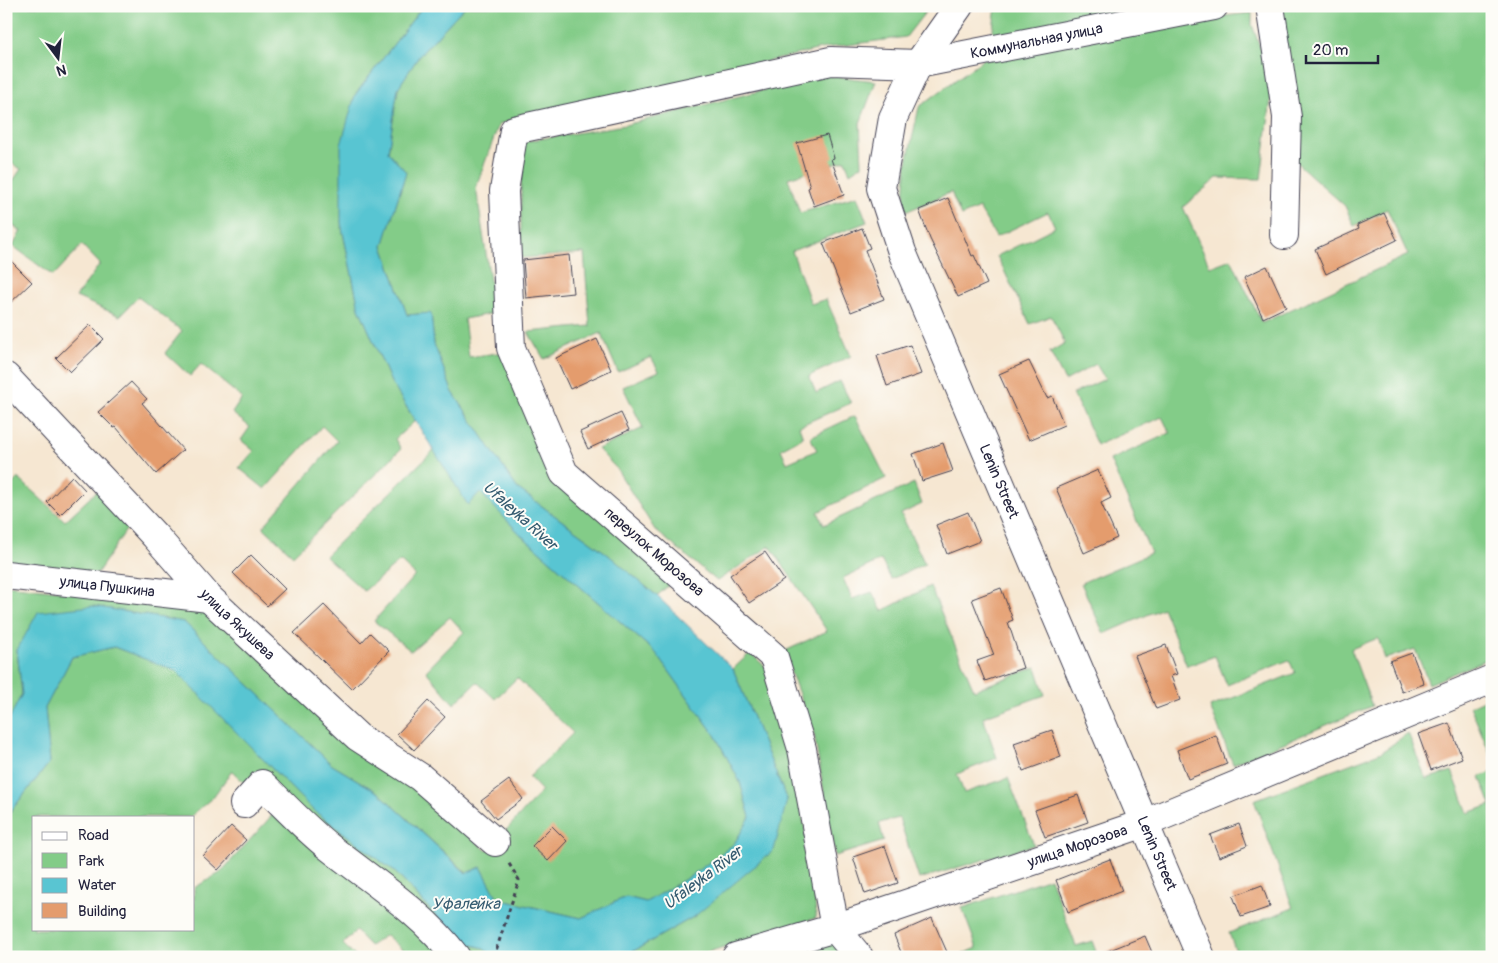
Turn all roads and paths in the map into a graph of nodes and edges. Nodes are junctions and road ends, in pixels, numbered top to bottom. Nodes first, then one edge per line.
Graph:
1 (959, 6) edge
2 (1214, 6) edge
3 (1270, 6) edge
4 (918, 64) junction
5 (514, 130) joint
6 (1284, 234) dead end
7 (6, 377) edge
8 (6, 576) edge
9 (209, 598) junction
10 (1492, 678) edge
11 (244, 804) dead end
12 (1145, 823) junction
13 (495, 842) dead end
14 (519, 880) dead end
15 (836, 928) junction
16 (456, 957) edge
17 (494, 957) edge
18 (736, 957) edge
19 (859, 957) edge
20 (1201, 957) edge

1 - 4 street, Lenin Street
2 - 4 street, Коммунальная улица
3 - 6 street
4 - 5 street, Коммунальная улица
4 - 12 street, Lenin Street
5 - 15 street, переулок Морозова
7 - 9 street, улица Якушева
8 - 9 street, улица Пушкина
9 - 13 street, улица Якушева
10 - 12 street, улица Морозова
11 - 16 street
12 - 15 street, улица Морозова
12 - 20 street, Lenin Street
14 - 17 path
15 - 18 street, улица Морозова
15 - 19 street, переулок Морозова

